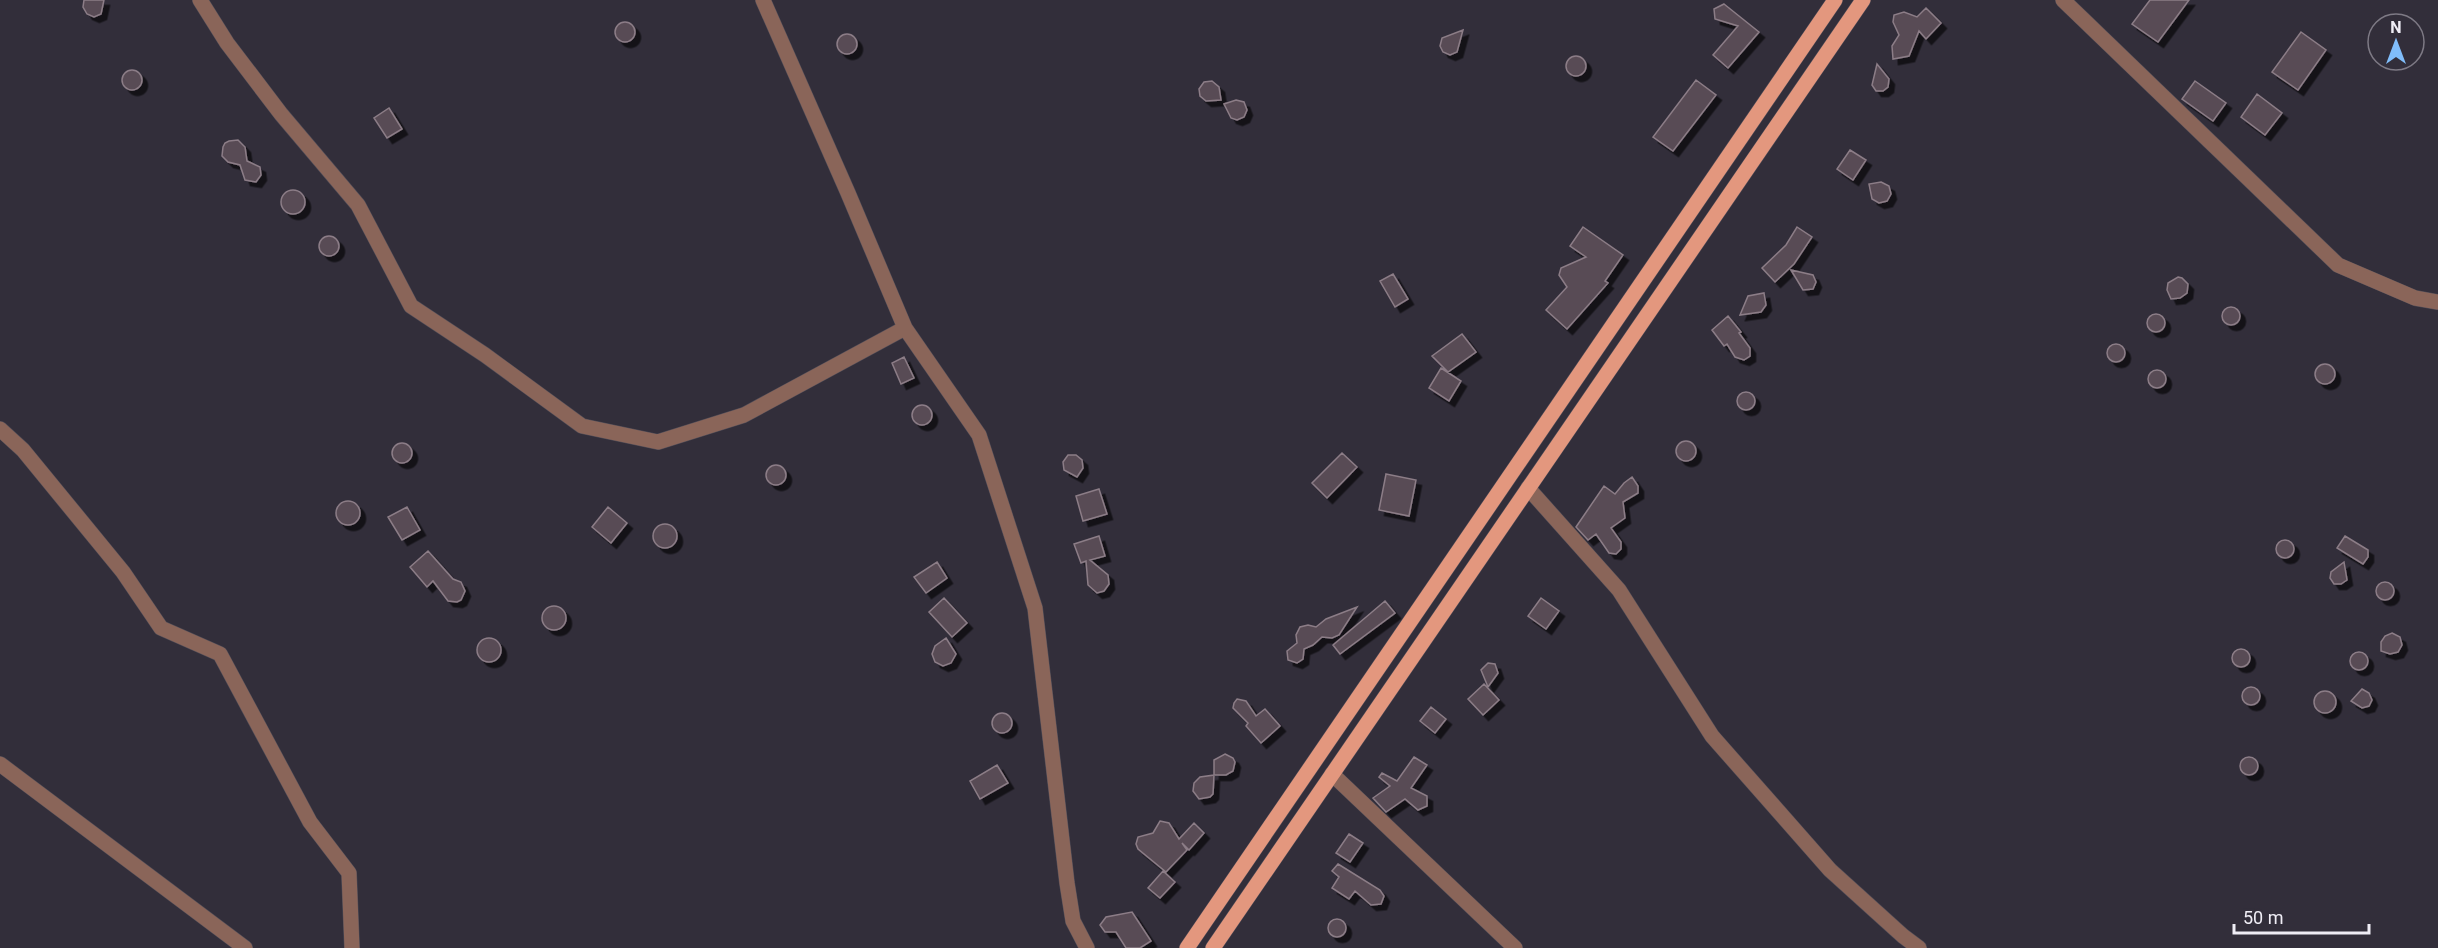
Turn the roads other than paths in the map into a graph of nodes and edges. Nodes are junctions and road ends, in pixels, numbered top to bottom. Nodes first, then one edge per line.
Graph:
1 (200, 0) edge
2 (763, 0) edge
3 (1835, 0) edge
4 (1863, 0) edge
5 (2063, 0) edge
6 (2438, 302) edge
7 (905, 328) junction
8 (0, 429) edge
9 (1528, 488) junction
10 (0, 764) edge
11 (1332, 774) junction
12 (244, 948) edge
13 (352, 948) edge
14 (1087, 948) edge
15 (1187, 948) edge
16 (1213, 948) edge
17 (1515, 948) edge
18 (1919, 948) edge

1 - 7 street
2 - 7 street
3 - 15 main road
4 - 9 main road
5 - 6 street
7 - 14 street
8 - 13 street
9 - 11 main road
9 - 18 street
10 - 12 street
11 - 16 main road
11 - 17 street

